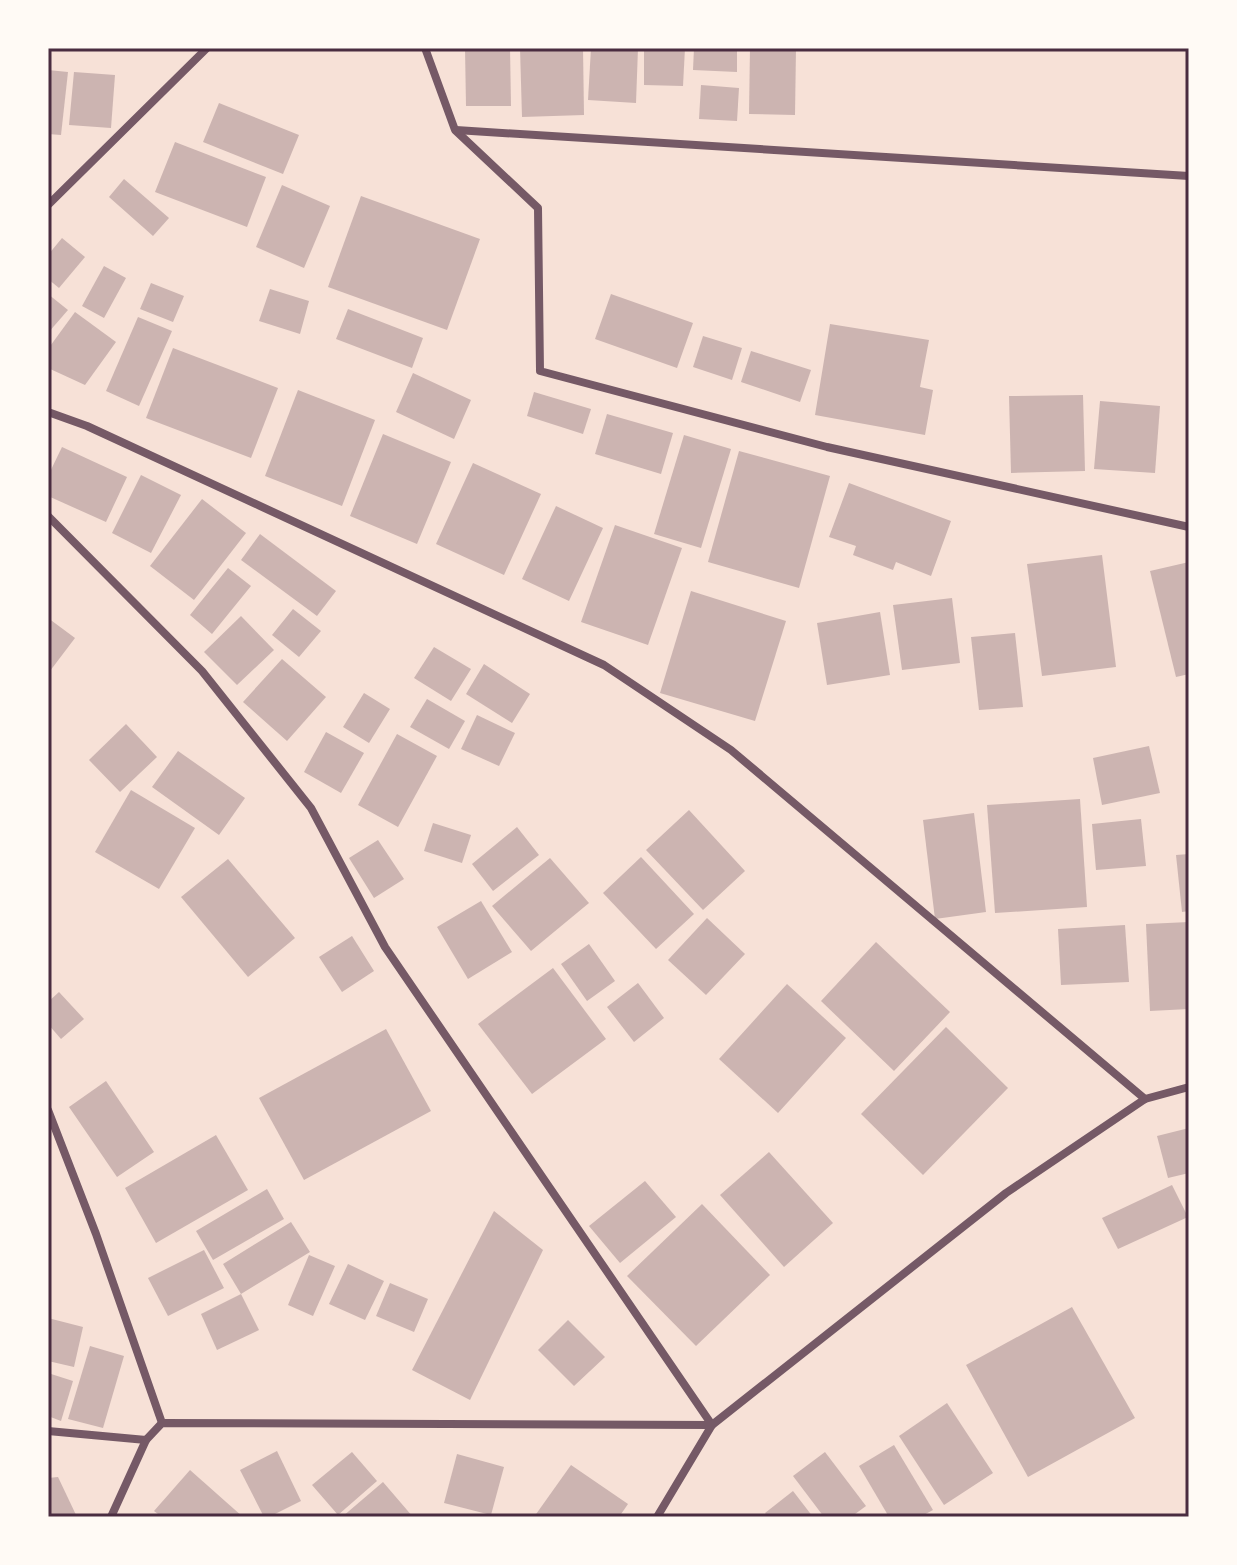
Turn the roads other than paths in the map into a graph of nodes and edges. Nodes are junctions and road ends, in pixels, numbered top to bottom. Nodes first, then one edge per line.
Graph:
1 (207, 48) edge
2 (425, 48) edge
3 (455, 130) junction
4 (1189, 176) edge
5 (48, 205) edge
6 (48, 412) edge
7 (48, 516) edge
8 (1189, 527) edge
9 (1189, 1087) edge
10 (1145, 1099) junction
11 (48, 1110) edge
12 (162, 1423) junction
13 (712, 1425) junction
14 (48, 1431) edge
15 (146, 1440) junction
16 (111, 1517) edge
17 (657, 1517) edge

1 - 5 street
2 - 3 street
3 - 4 street
3 - 8 street
6 - 10 street
7 - 13 street
9 - 10 street
10 - 13 street
11 - 12 street
12 - 13 street
12 - 15 street
13 - 17 street
14 - 15 street
15 - 16 street

